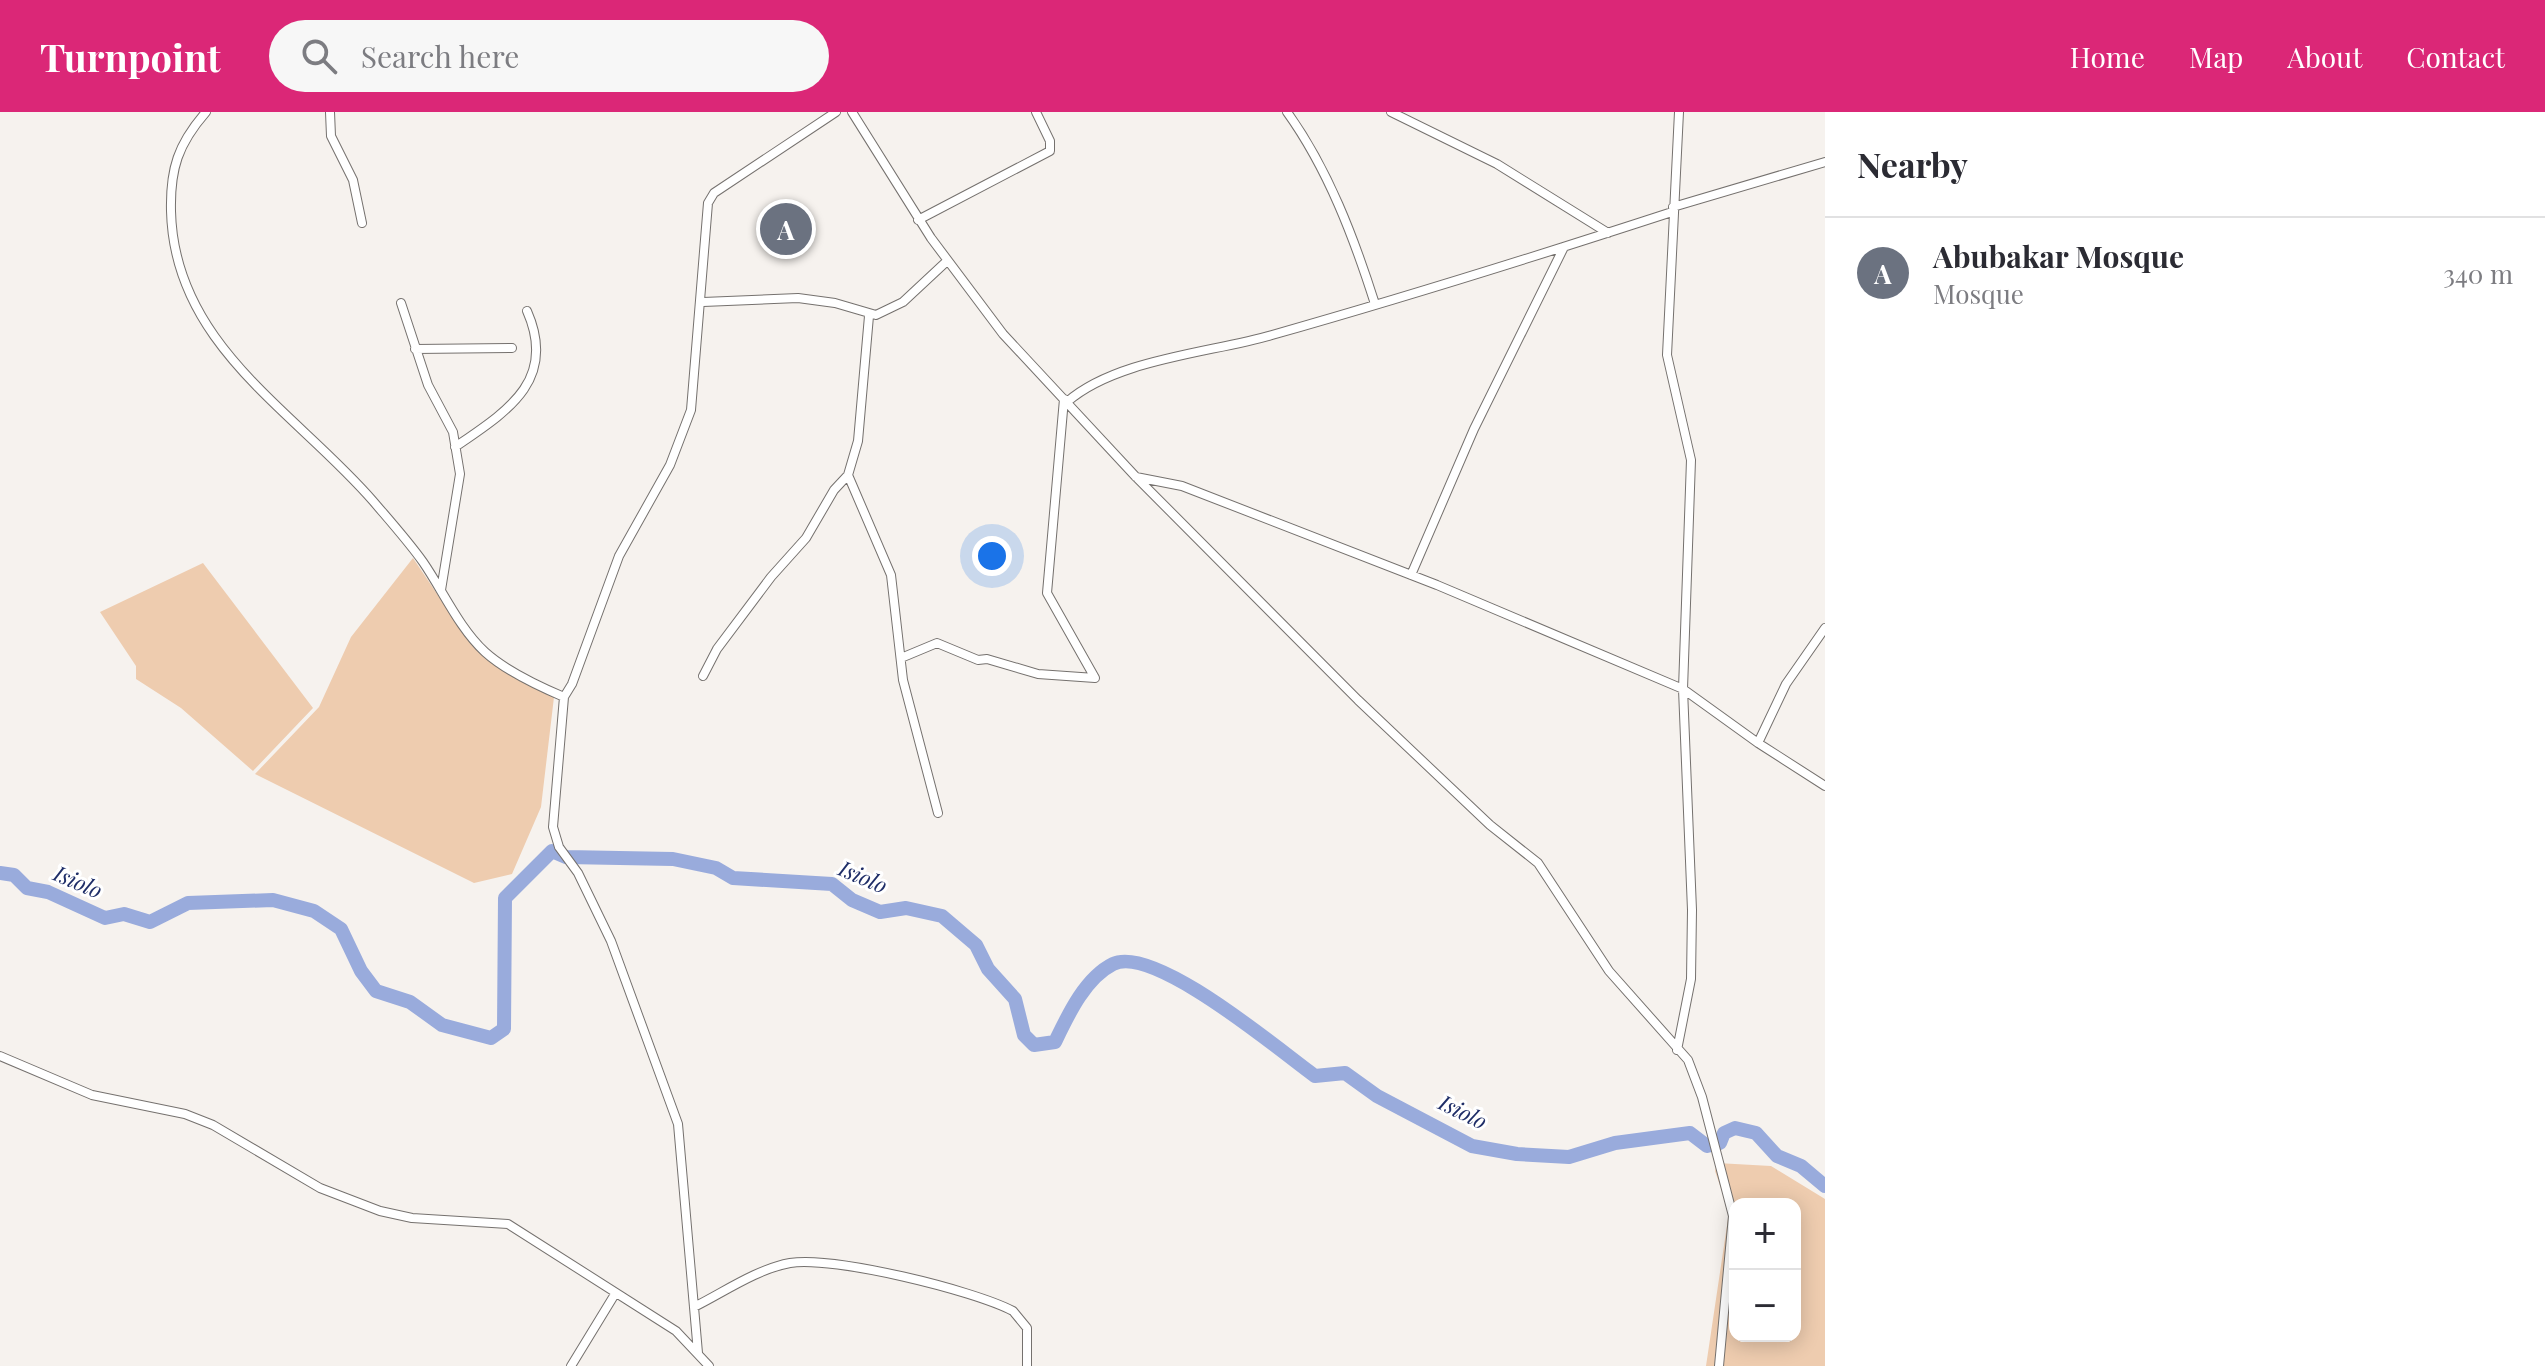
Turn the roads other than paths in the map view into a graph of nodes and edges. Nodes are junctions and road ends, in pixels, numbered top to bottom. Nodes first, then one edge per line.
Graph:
1 (206, 112) edge
2 (330, 112) edge
3 (836, 112) edge
4 (852, 112) edge
5 (1036, 112) edge
6 (1287, 112) edge
7 (1391, 112) edge
8 (1679, 112) edge
9 (1825, 162) edge
10 (1672, 210) junction
11 (918, 220) junction
12 (362, 223) dead end
13 (1608, 233) junction
14 (1564, 247) junction
15 (947, 261) junction
16 (703, 302) junction
17 (401, 303) dead end
18 (1375, 304) junction
19 (527, 311) dead end
20 (869, 316) junction
21 (512, 348) dead end
22 (415, 349) junction
23 (1066, 401) junction
24 (455, 447) junction
25 (848, 475) junction
26 (1136, 477) junction
27 (1411, 575) junction
28 (441, 591) junction
29 (1825, 628) edge
30 (901, 658) junction
31 (703, 676) dead end
32 (1683, 689) junction
33 (564, 697) junction
34 (1758, 743) junction
35 (1825, 786) edge
36 (938, 813) dead end
37 (1677, 1050) junction
38 (0, 1056) edge
39 (615, 1294) junction
40 (694, 1307) junction
41 (698, 1353) junction
42 (571, 1366) edge
43 (709, 1366) edge
44 (1027, 1366) edge
45 (1719, 1366) edge

1 - 28 street
2 - 12 street
3 - 16 street
4 - 11 street
5 - 11 street
6 - 18 street
7 - 13 street
8 - 10 street
9 - 10 street
10 - 13 street
10 - 32 street
11 - 15 street
13 - 14 street
14 - 18 street
14 - 27 street
15 - 20 street
15 - 23 street
16 - 20 street
16 - 33 street
17 - 22 street
18 - 23 street
19 - 24 street
20 - 25 street
21 - 22 street
22 - 24 street
23 - 26 street
23 - 30 street
24 - 28 street
25 - 30 street
25 - 31 street
26 - 27 street
26 - 37 street
27 - 32 street
28 - 33 street
29 - 34 street
30 - 36 street
32 - 34 street
32 - 37 street
33 - 40 street
34 - 35 street
37 - 45 street
38 - 39 street
39 - 41 street
39 - 42 street
40 - 41 street
40 - 44 street
41 - 43 street

